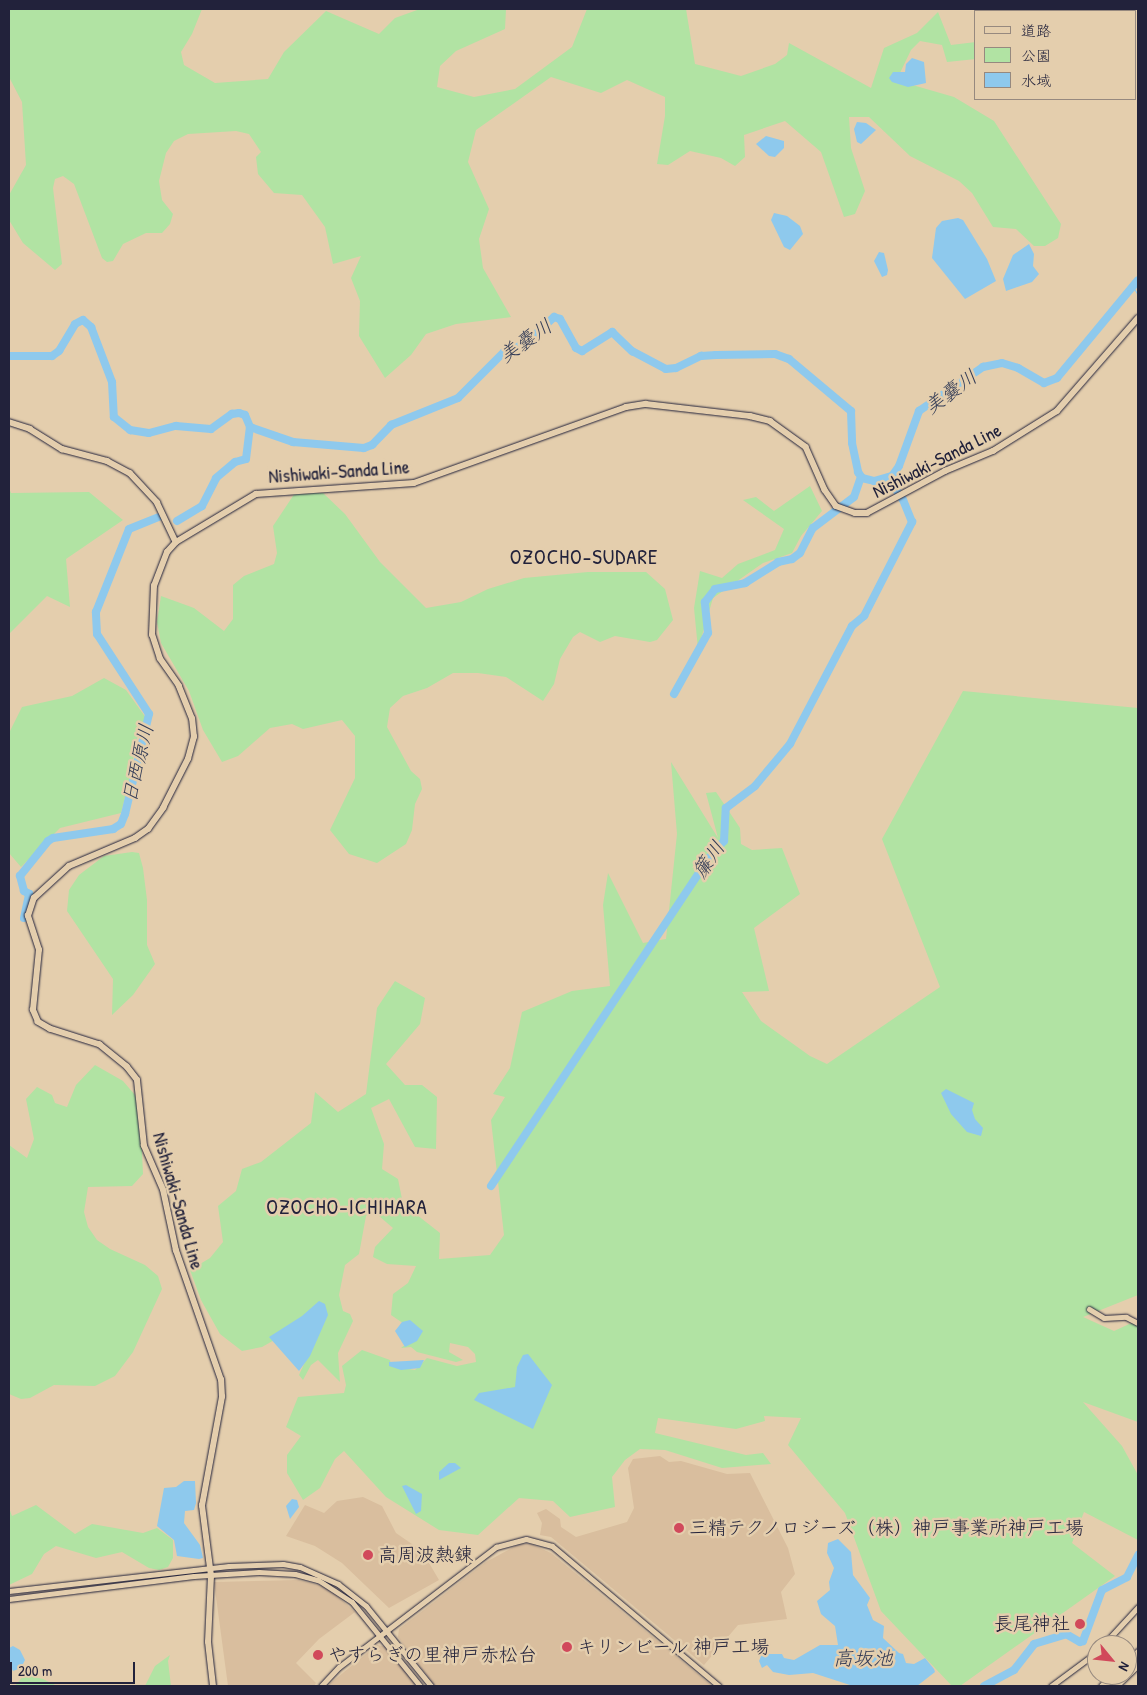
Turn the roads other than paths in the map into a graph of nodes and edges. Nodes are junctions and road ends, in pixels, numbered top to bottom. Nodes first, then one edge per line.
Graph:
1 (1138, 318) edge
2 (9, 422) edge
3 (176, 542) junction
4 (1089, 1309) dead end
5 (1138, 1323) edge
6 (210, 1568) junction
7 (211, 1576) junction
8 (9, 1591) edge
9 (9, 1599) edge
10 (1138, 1607) edge
11 (387, 1630) junction
12 (381, 1634) junction
13 (1112, 1635) edge
14 (1087, 1659) edge
15 (1138, 1664) edge
16 (212, 1686) edge
17 (321, 1686) edge
18 (420, 1686) edge
19 (431, 1686) edge
20 (719, 1686) edge
21 (1051, 1686) edge
22 (1115, 1686) edge

1 - 3 main road, Nishiwaki-Sanda Line
2 - 3 main road
3 - 6 main road, Nishiwaki-Sanda Line
4 - 5 street
6 - 7 main road, Nishiwaki-Sanda Line
6 - 8 street
6 - 11 street
7 - 9 street
7 - 12 street
7 - 16 main road, Nishiwaki-Sanda Line
10 - 13 street
11 - 12 street
11 - 19 street
11 - 20 street
12 - 17 street
12 - 18 street
14 - 21 street
15 - 22 highway

